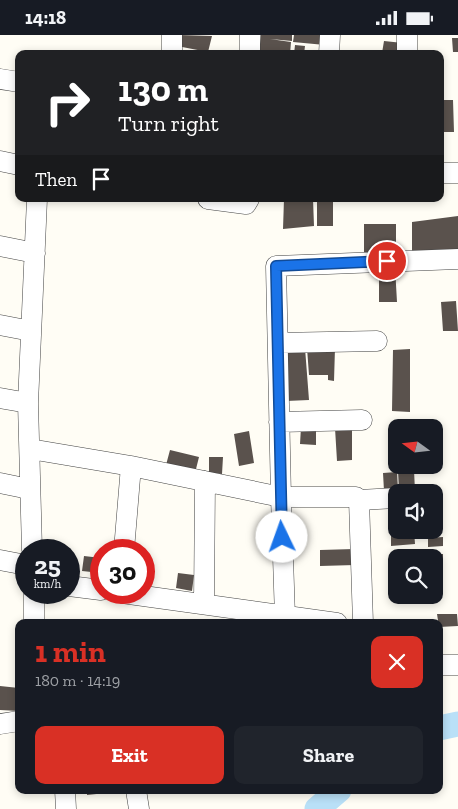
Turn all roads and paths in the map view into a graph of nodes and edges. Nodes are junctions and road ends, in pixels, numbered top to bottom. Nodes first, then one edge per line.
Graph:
1 (172, 35) edge
2 (250, 35) edge
3 (330, 35) edge
4 (407, 35) edge
5 (172, 50) edge
6 (250, 50) edge
7 (330, 50) edge
8 (407, 50) edge
9 (0, 79) edge
10 (15, 81) edge
11 (0, 161) edge
12 (15, 164) edge
13 (444, 173) edge
14 (458, 173) edge
15 (37, 202) edge
16 (226, 202) edge
17 (246, 202) edge
18 (0, 246) edge
19 (35, 253) junction
20 (458, 259) edge
21 (0, 325) edge
22 (31, 331) junction
23 (377, 341) dead end
24 (278, 343) junction
25 (0, 398) edge
26 (28, 403) junction
27 (362, 420) dead end
28 (279, 422) junction
29 (30, 449) junction
30 (131, 466) junction
31 (205, 481) junction
32 (0, 483) edge
33 (29, 489) junction
34 (280, 497) junction
35 (388, 498) edge
36 (359, 500) junction
37 (31, 539) edge
38 (125, 539) edge
39 (0, 560) edge
40 (15, 563) edge
41 (155, 597) edge
42 (204, 603) junction
43 (34, 604) edge
44 (286, 617) junction
45 (34, 619) edge
46 (303, 619) edge
47 (363, 619) edge
48 (443, 665) edge
49 (458, 665) edge
50 (15, 722) edge
51 (0, 724) edge
52 (64, 794) edge
53 (136, 794) edge
54 (66, 809) edge
55 (138, 809) edge

1 - 5 street
2 - 6 street
3 - 7 street
4 - 8 street
9 - 10 street
11 - 12 street
13 - 14 street
15 - 19 street
16 - 17 street
18 - 19 street
19 - 22 street
20 - 24 street
21 - 22 street
22 - 26 street
23 - 24 street
24 - 28 street
25 - 26 street
26 - 29 street
27 - 28 street
28 - 34 street
29 - 30 street
29 - 33 street
30 - 31 street
30 - 38 street
31 - 34 street
31 - 42 street
32 - 33 street
33 - 37 street
34 - 36 street
34 - 44 street
35 - 36 street
36 - 47 street
39 - 40 street
41 - 42 street
42 - 44 street
43 - 45 street
44 - 46 street
48 - 49 street
50 - 51 street
52 - 54 street
53 - 55 street

